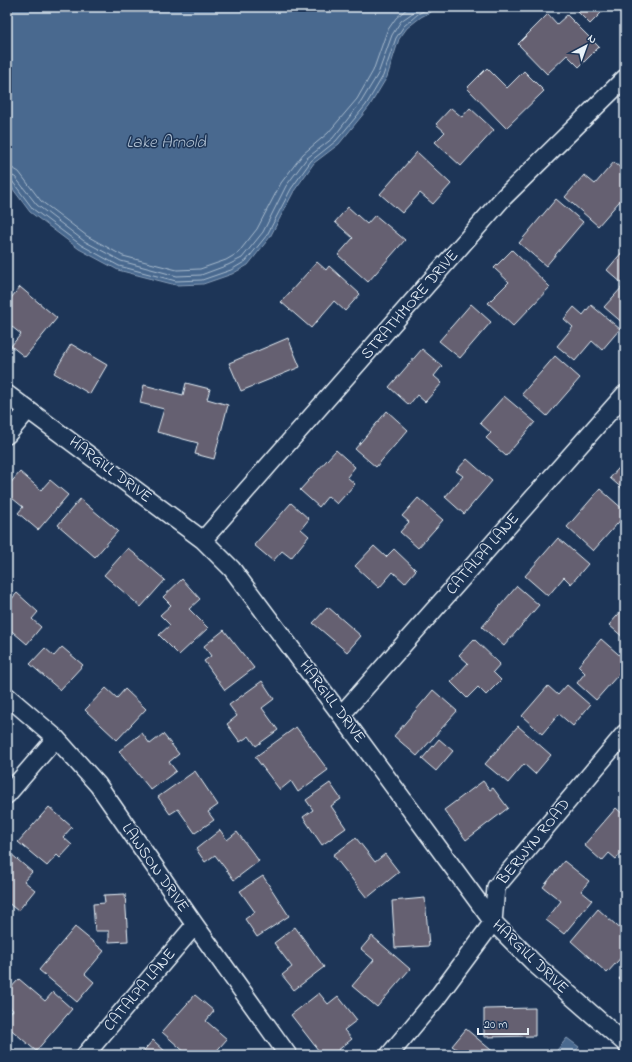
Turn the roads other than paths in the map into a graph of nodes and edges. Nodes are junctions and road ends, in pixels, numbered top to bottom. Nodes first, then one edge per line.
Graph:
1 (625, 78) edge
2 (7, 394) edge
3 (625, 394) edge
4 (28, 410) junction
5 (7, 435) edge
6 (203, 540) junction
7 (7, 696) edge
8 (341, 715) junction
9 (625, 733) edge
10 (56, 738) junction
11 (7, 796) edge
12 (493, 922) junction
13 (195, 925) junction
14 (625, 1042) edge
15 (85, 1055) edge
16 (288, 1055) edge
17 (389, 1055) edge

1 - 6 street, STRATHMORE DRIVE
2 - 4 street, HARGILL DRIVE
3 - 8 street, CATALPA LANE
4 - 5 street
4 - 6 street, HARGILL DRIVE
6 - 8 street, HARGILL DRIVE
7 - 10 street, LAWSON DRIVE
8 - 12 street, HARGILL DRIVE
9 - 12 street, BERWYN ROAD
10 - 11 street
10 - 13 street, LAWSON DRIVE
12 - 14 street, HARGILL DRIVE
12 - 17 street
13 - 15 street, CATALPA LANE
13 - 16 street, LAWSON DRIVE

